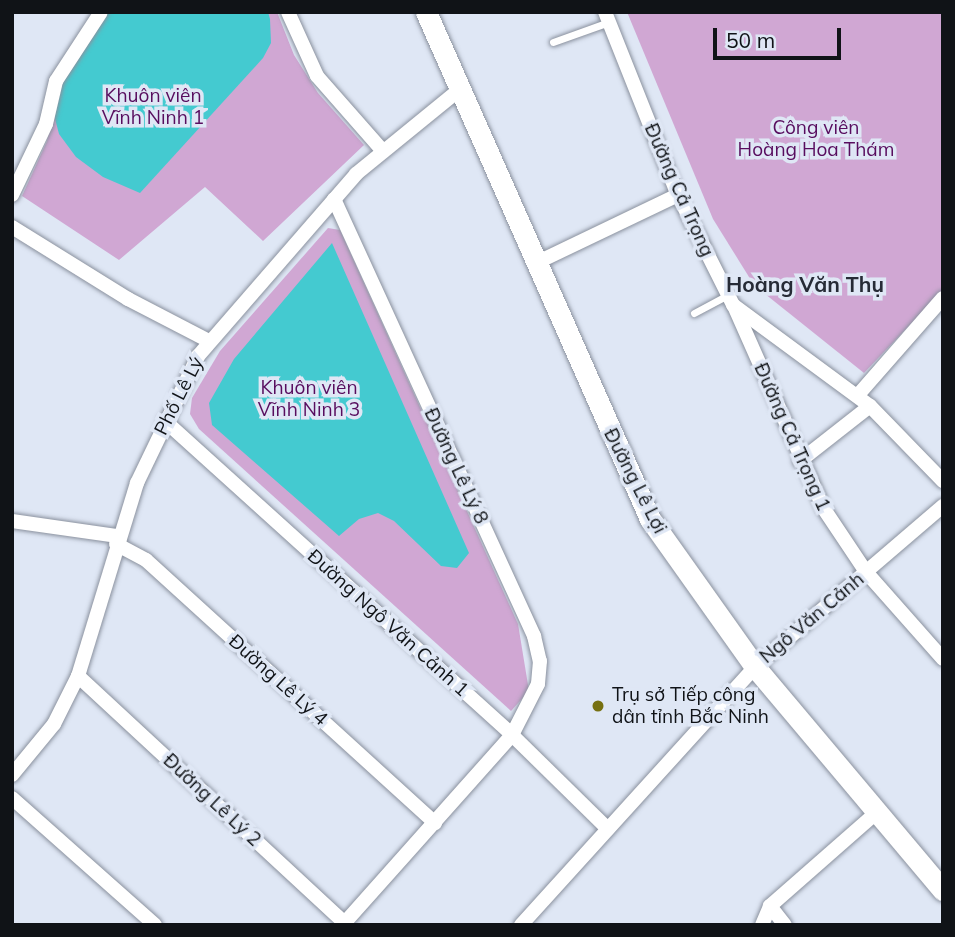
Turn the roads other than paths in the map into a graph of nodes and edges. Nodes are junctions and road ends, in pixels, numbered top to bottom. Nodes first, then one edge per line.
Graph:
1 (101, 12) edge
2 (288, 12) edge
3 (426, 12) edge
4 (607, 17) edge
5 (553, 43) dead end
6 (459, 90) junction
7 (382, 150) junction
8 (12, 195) edge
9 (678, 195) junction
10 (334, 199) junction
11 (12, 227) edge
12 (536, 263) junction
13 (943, 298) edge
14 (731, 300) junction
15 (694, 313) dead end
16 (209, 341) junction
17 (858, 396) junction
18 (870, 406) junction
19 (165, 421) junction
20 (800, 461) junction
21 (943, 481) edge
22 (943, 506) edge
23 (12, 521) edge
24 (117, 540) junction
25 (866, 572) junction
26 (943, 659) edge
27 (755, 667) junction
28 (78, 676) junction
29 (512, 735) junction
30 (12, 775) edge
31 (12, 798) edge
32 (877, 812) junction
33 (435, 823) junction
34 (608, 829) junction
35 (943, 890) edge
36 (770, 906) junction
37 (344, 924) edge
38 (155, 925) edge
39 (521, 925) edge
40 (762, 925) edge
41 (785, 925) edge

1 - 8 street
2 - 7 street
3 - 6 main road, Đường Lê Lợi
4 - 5 lane
4 - 9 street, Đường Cả Trọng
6 - 7 street, Phố Lê Lý
6 - 12 main road, Đường Lê Lợi
7 - 10 street, Phố Lê Lý
9 - 12 street
9 - 14 street, Đường Cả Trọng
10 - 16 street, Phố Lê Lý
10 - 29 street, Đường Lê Lý 8
11 - 16 street
12 - 27 main road, Đường Lê Lợi
13 - 17 street
14 - 15 lane
14 - 17 street, Đường Cả Trọng
14 - 20 street, Đường Cả Trọng 1
16 - 19 street, Phố Lê Lý
17 - 18 street, Đường Cả Trọng
18 - 20 street
18 - 21 street, Đường Cả Trọng
19 - 24 street, Phố Lê Lý
19 - 29 street, Đường Ngô Văn Cảnh 1
20 - 25 street, Đường Cả Trọng 1
22 - 25 street, Ngô Văn Cảnh
23 - 24 street
24 - 28 street, Phố Lê Lý
24 - 33 street, Đường Lê Lý 4
25 - 26 street, Đường Cả Trọng 1
25 - 27 street, Ngô Văn Cảnh
27 - 32 main road, Đường Lê Lợi
27 - 34 street, Ngô Văn Cảnh
28 - 30 street, Phố Lê Lý
28 - 37 street, Đường Lê Lý 2
29 - 33 street, Đường Lê Lý 8
29 - 34 street, Đường Ngô Văn Cảnh 1
31 - 38 street
32 - 35 main road, Đường Lê Lợi
32 - 36 street
33 - 37 street, Đường Lê Lý 8
34 - 39 street, Ngô Văn Cảnh
36 - 40 street
36 - 41 street

